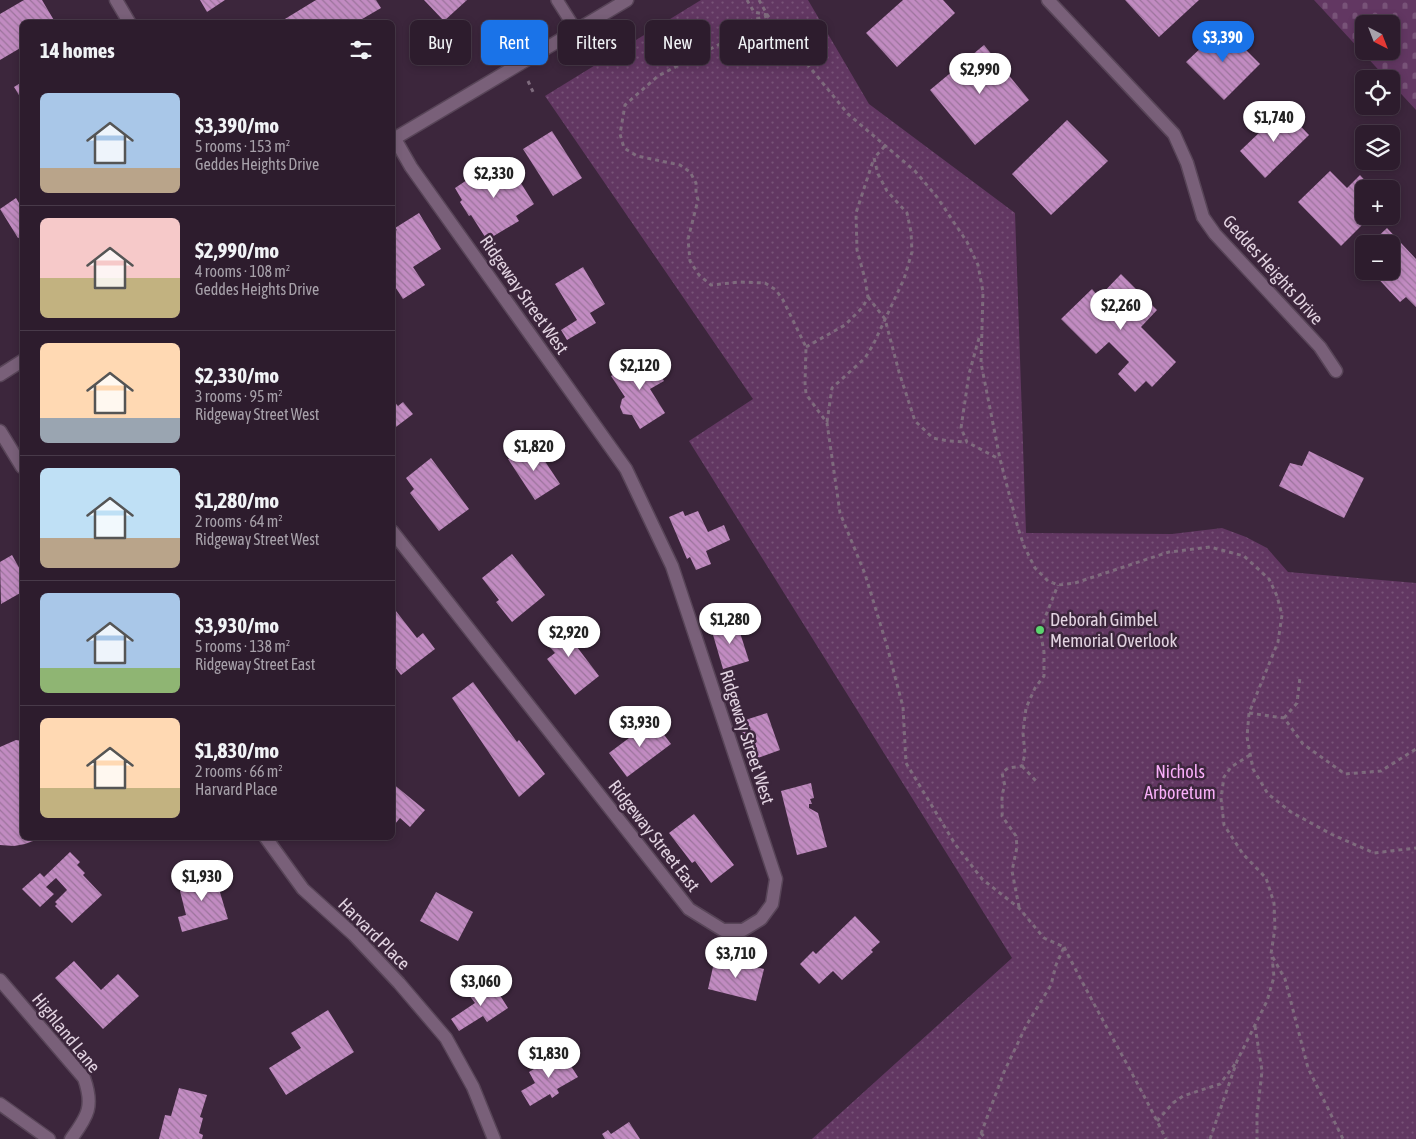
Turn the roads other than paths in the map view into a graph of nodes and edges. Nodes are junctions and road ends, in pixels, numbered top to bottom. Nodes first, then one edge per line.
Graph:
1 (116, 0) edge
2 (557, 0) edge
3 (627, 0) edge
4 (1048, 0) edge
5 (128, 20) edge
6 (570, 20) edge
7 (593, 20) edge
8 (558, 41) edge
9 (395, 139) edge
10 (395, 142) edge
11 (20, 362) edge
12 (1336, 371) dead end
13 (0, 375) edge
14 (0, 431) edge
15 (20, 465) edge
16 (395, 536) edge
17 (267, 840) edge
18 (761, 919) joint
19 (0, 980) edge
20 (0, 1104) edge
21 (49, 1139) edge
22 (71, 1139) edge
23 (494, 1139) edge

1 - 5 street
2 - 6 lane
3 - 7 street
4 - 12 street, Geddes Heights Drive
8 - 9 street
10 - 18 street, Ridgeway Street West
11 - 13 street
14 - 15 street
16 - 18 street, Ridgeway Street East
17 - 23 street, Harvard Place
19 - 22 street, Highland Lane
20 - 21 street

